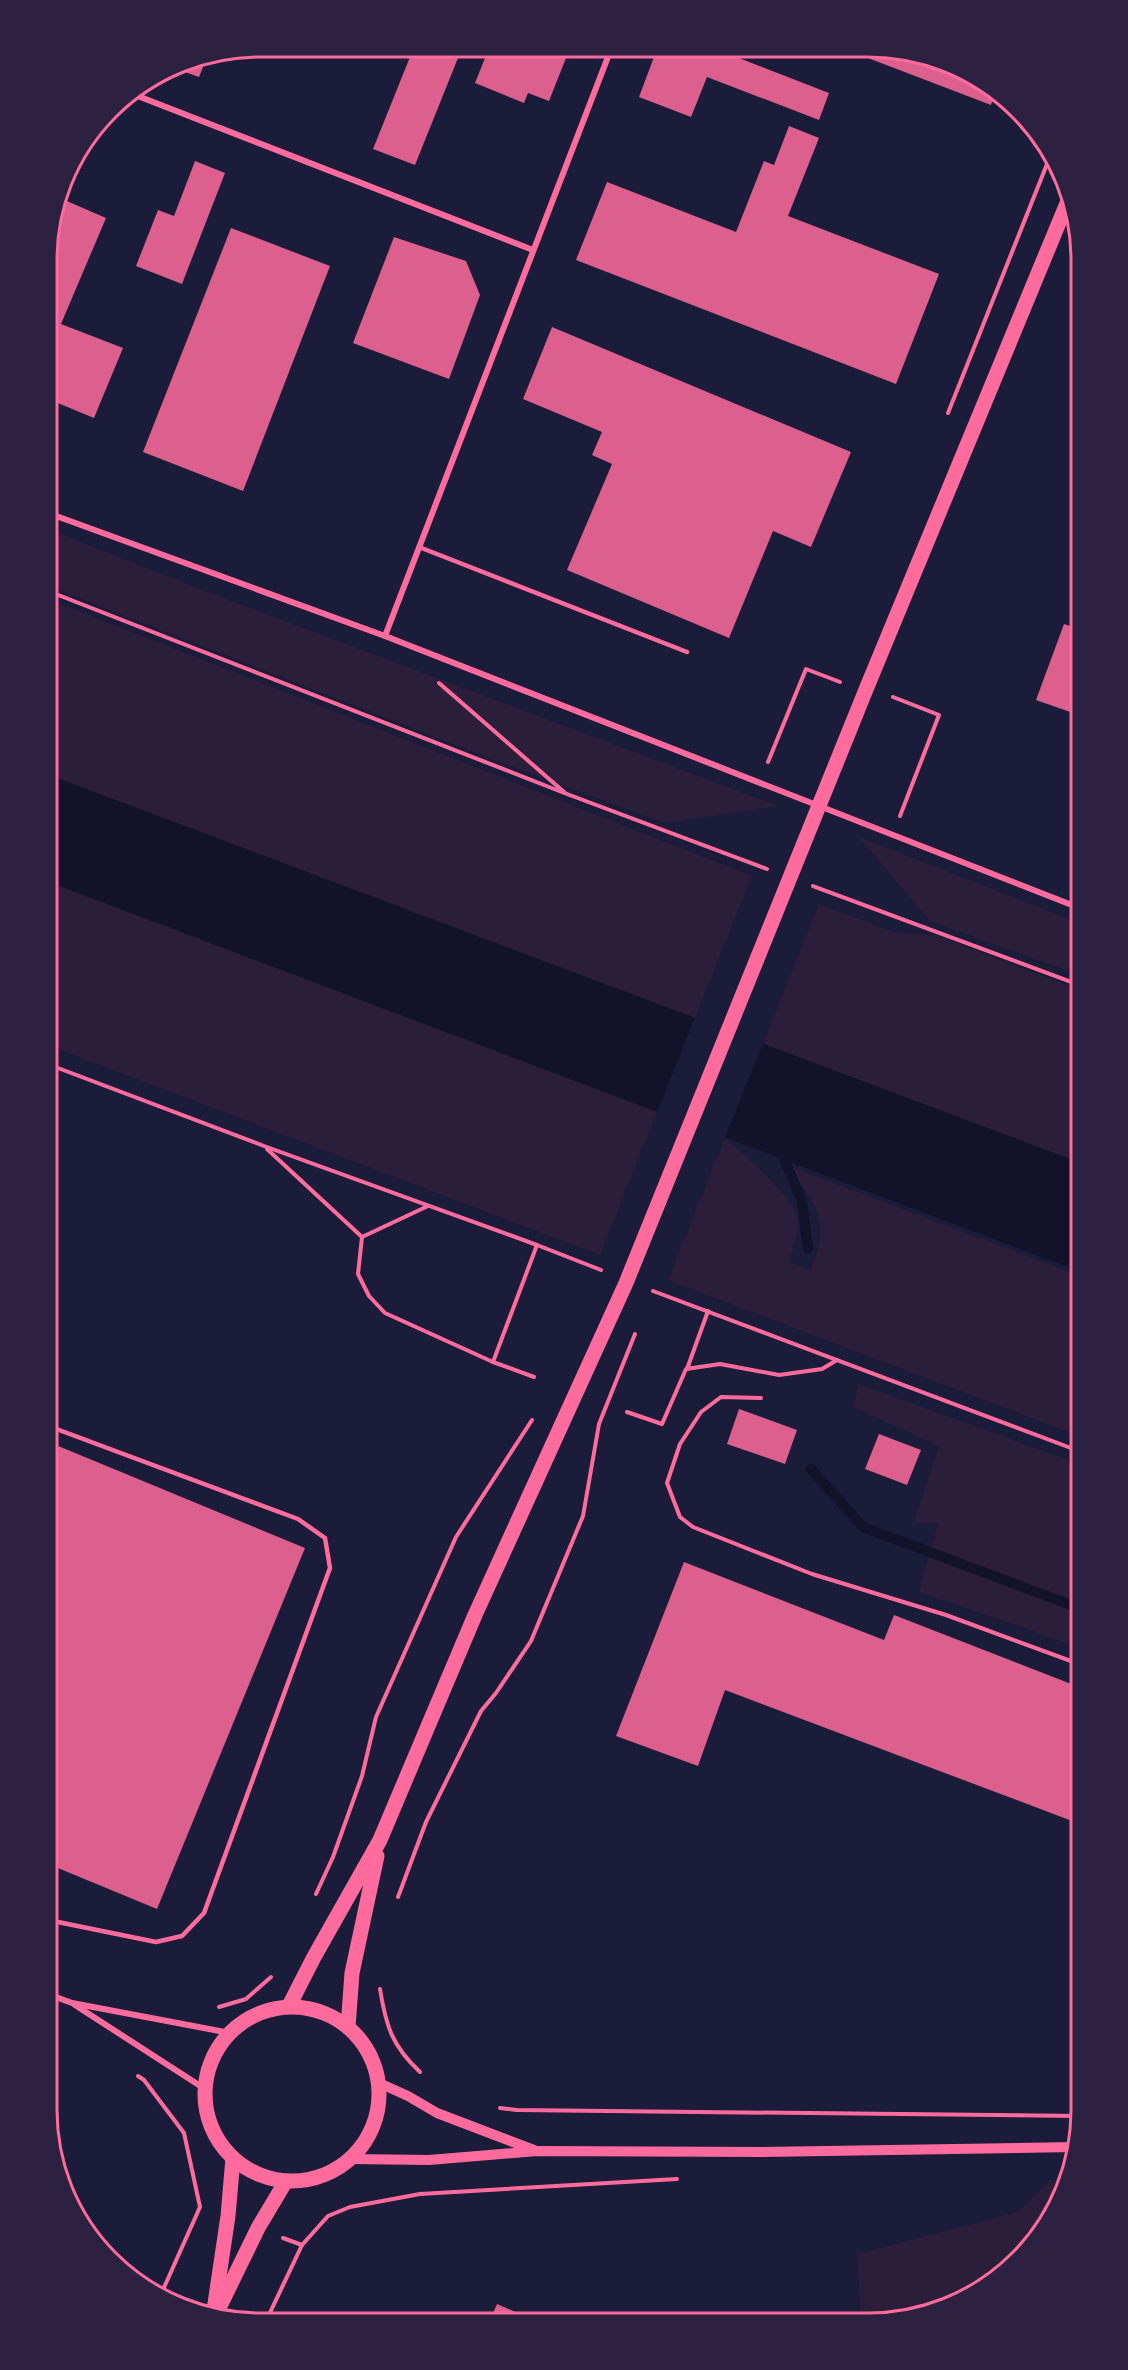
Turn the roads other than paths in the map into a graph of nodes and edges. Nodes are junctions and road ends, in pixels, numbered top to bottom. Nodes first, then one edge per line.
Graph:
1 (608, 57) edge
2 (139, 97) edge
3 (1064, 209) edge
4 (533, 250) junction
5 (57, 516) edge
6 (419, 547) junction
7 (385, 636) junction
8 (687, 652) dead end
9 (1071, 905) edge
10 (57, 1429) edge
11 (380, 1840) junction
12 (57, 1922) edge
13 (57, 1997) edge
14 (72, 2003) junction
15 (289, 2006) junction
16 (348, 2027) junction
17 (230, 2033) junction
18 (379, 2083) junction
19 (205, 2090) junction
20 (1067, 2146) edge
21 (537, 2151) junction
22 (233, 2158) junction
23 (350, 2159) junction
24 (286, 2181) junction
25 (215, 2308) edge
26 (218, 2309) edge

1 - 4 street
2 - 4 street
3 - 11 main road
4 - 6 street
5 - 7 street
6 - 7 street
6 - 8 lane
7 - 9 street
10 - 12 lane
11 - 15 main road
11 - 16 main road
13 - 14 street
14 - 17 street
14 - 19 street
15 - 16 main road
15 - 17 main road
16 - 18 main road
17 - 19 main road
18 - 21 street
18 - 23 main road
19 - 22 main road
20 - 21 street
21 - 23 street
22 - 24 main road
22 - 25 main road
23 - 24 main road
24 - 26 main road

